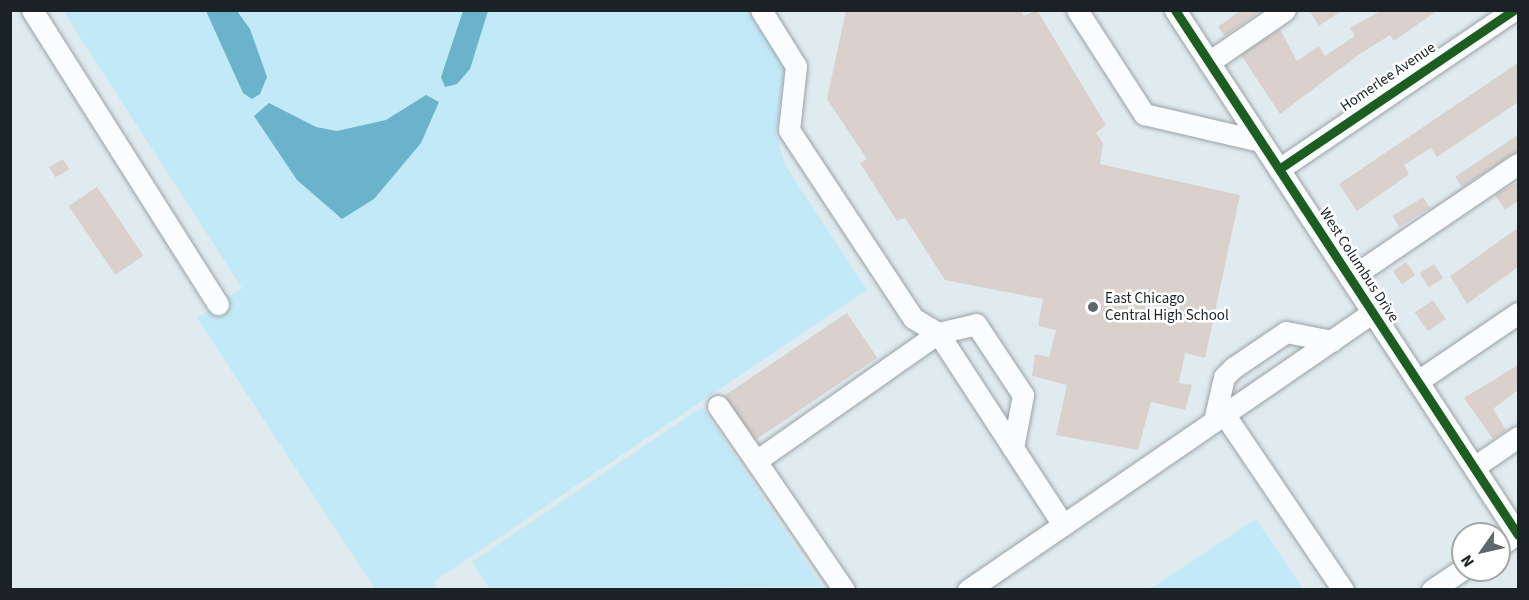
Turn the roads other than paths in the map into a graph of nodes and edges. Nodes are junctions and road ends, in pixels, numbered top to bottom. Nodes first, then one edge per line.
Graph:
1 (32, 10) edge
2 (761, 10) edge
3 (1077, 10) edge
4 (1175, 10) edge
5 (1285, 10) edge
6 (1514, 10) edge
7 (1209, 62) junction
8 (1260, 141) junction
9 (1518, 164) edge
10 (1278, 169) junction
11 (1350, 278) junction
12 (218, 304) dead end
13 (1373, 312) junction
14 (1518, 313) edge
15 (938, 333) junction
16 (1332, 341) junction
17 (1418, 381) junction
18 (718, 406) dead end
19 (1219, 417) junction
20 (1518, 437) edge
21 (1013, 448) junction
22 (756, 460) junction
23 (1474, 467) junction
24 (1063, 525) junction
25 (1518, 535) edge
26 (1451, 577) edge
27 (844, 590) edge
28 (968, 590) edge
29 (1343, 590) edge
30 (1432, 590) edge

1 - 12 street
2 - 15 street
3 - 8 street
4 - 7 street, West Columbus Drive
5 - 7 street
6 - 10 street, Homerlee Avenue
7 - 8 street, West Columbus Drive
8 - 10 street, West Columbus Drive
9 - 11 street
10 - 11 street, West Columbus Drive
11 - 13 street, West Columbus Drive
13 - 16 street
13 - 17 street, West Columbus Drive
14 - 17 street
15 - 21 street
15 - 21 street
15 - 22 street
16 - 19 street
16 - 19 street
17 - 23 street, West Columbus Drive
18 - 22 street
19 - 24 street
19 - 29 street
20 - 23 street
21 - 24 street
22 - 27 street
23 - 25 street, West Columbus Drive
24 - 28 street
26 - 30 street

